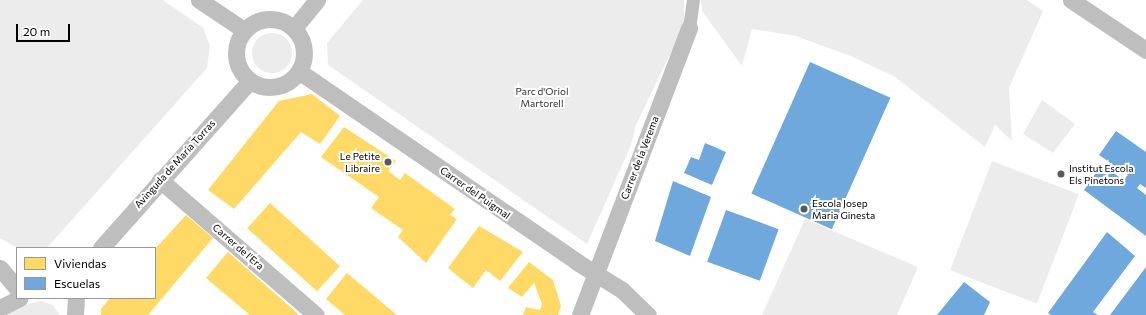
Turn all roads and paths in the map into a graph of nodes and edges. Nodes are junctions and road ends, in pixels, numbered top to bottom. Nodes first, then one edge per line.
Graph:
1 (199, 0) edge
2 (317, 0) edge
3 (693, 0) edge
4 (1071, 0) edge
5 (295, 27) junction
6 (689, 28) joint
7 (244, 30) junction
8 (1146, 50) edge
9 (300, 72) junction
10 (250, 81) junction
11 (160, 180) junction
12 (102, 247) edge
13 (0, 268) edge
14 (596, 274) junction
15 (16, 287) edge
16 (18, 299) edge
17 (0, 308) edge
18 (316, 315) edge
19 (580, 315) edge
20 (648, 315) edge

1 - 7 street
2 - 5 street
3 - 6 street, Carrer de la Verema
4 - 8 street
5 - 7 street
5 - 9 street
6 - 14 street, Carrer de la Verema
7 - 10 street
9 - 10 street
9 - 14 street, Carrer del Puigmal
10 - 11 street, Avinguda de Maria Torras
11 - 12 street, Avinguda de Maria Torras
11 - 18 street, Carrer de l'Era
13 - 15 street
14 - 19 street, Carrer de la Verema
14 - 20 street, Carrer del Puigmal
16 - 17 street

